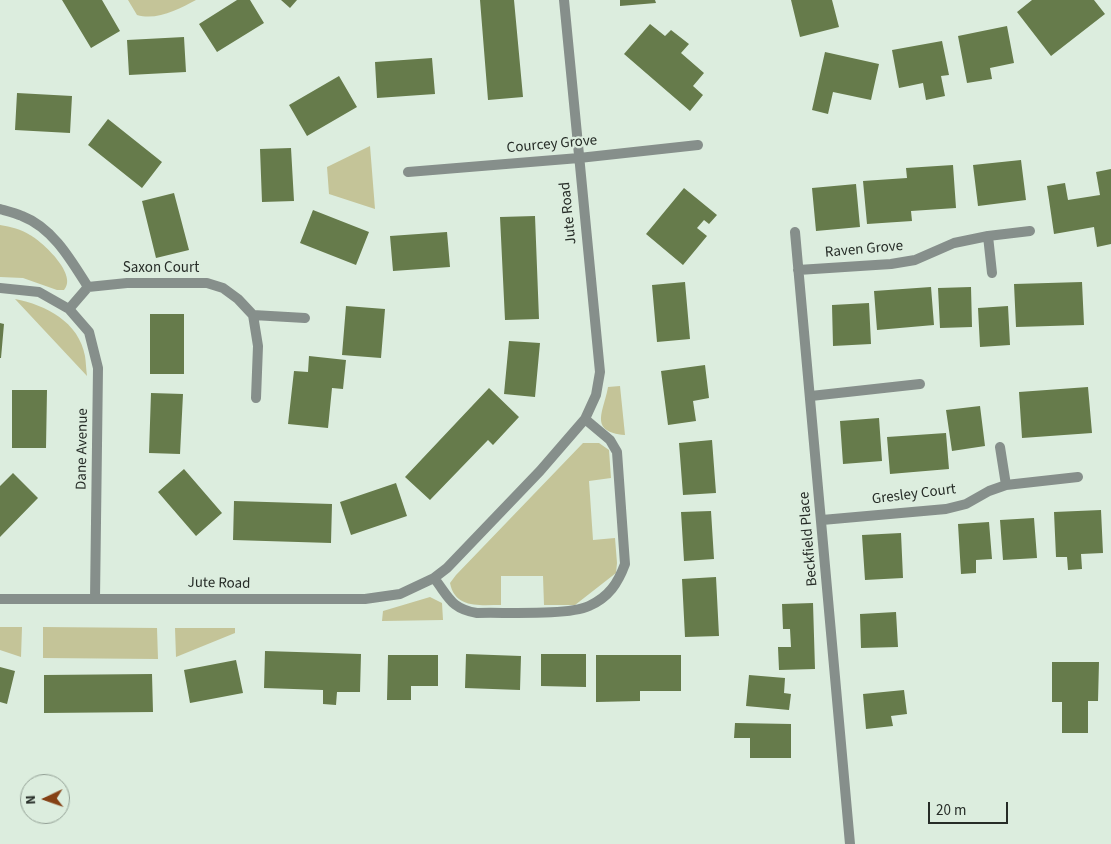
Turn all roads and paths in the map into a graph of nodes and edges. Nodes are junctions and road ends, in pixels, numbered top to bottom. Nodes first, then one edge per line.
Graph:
1 (564, 0) edge
2 (698, 145) dead end
3 (578, 158) junction
4 (408, 172) dead end
5 (0, 208) edge
6 (1030, 231) dead end
7 (795, 232) dead end
8 (988, 236) junction
9 (798, 270) junction
10 (992, 273) dead end
11 (88, 287) junction
12 (0, 288) edge
13 (69, 309) junction
14 (253, 316) junction
15 (306, 318) dead end
16 (920, 384) dead end
17 (811, 396) junction
18 (256, 398) dead end
19 (585, 419) junction
20 (1000, 446) dead end
21 (1078, 477) dead end
22 (1006, 485) junction
23 (822, 520) junction
24 (434, 578) junction
25 (0, 599) edge
26 (95, 599) junction
27 (850, 844) edge

1 - 3 street, Jute Road
2 - 3 street, Courcey Grove
3 - 4 street, Courcey Grove
3 - 19 street, Jute Road
5 - 11 street
6 - 8 street, Raven Grove
7 - 9 street, Beckfield Place
8 - 9 street, Raven Grove
8 - 10 street
9 - 17 street, Beckfield Place
11 - 13 street
11 - 14 street, Saxon Court
12 - 13 street, Dane Avenue
13 - 26 street, Dane Avenue
14 - 15 street
14 - 18 street
16 - 17 street
17 - 23 street, Beckfield Place
19 - 24 street, Jute Road
19 - 24 street
20 - 22 street
21 - 22 street, Gresley Court
22 - 23 street, Gresley Court
23 - 27 street, Beckfield Place
24 - 26 street, Jute Road
25 - 26 street, Jute Road

